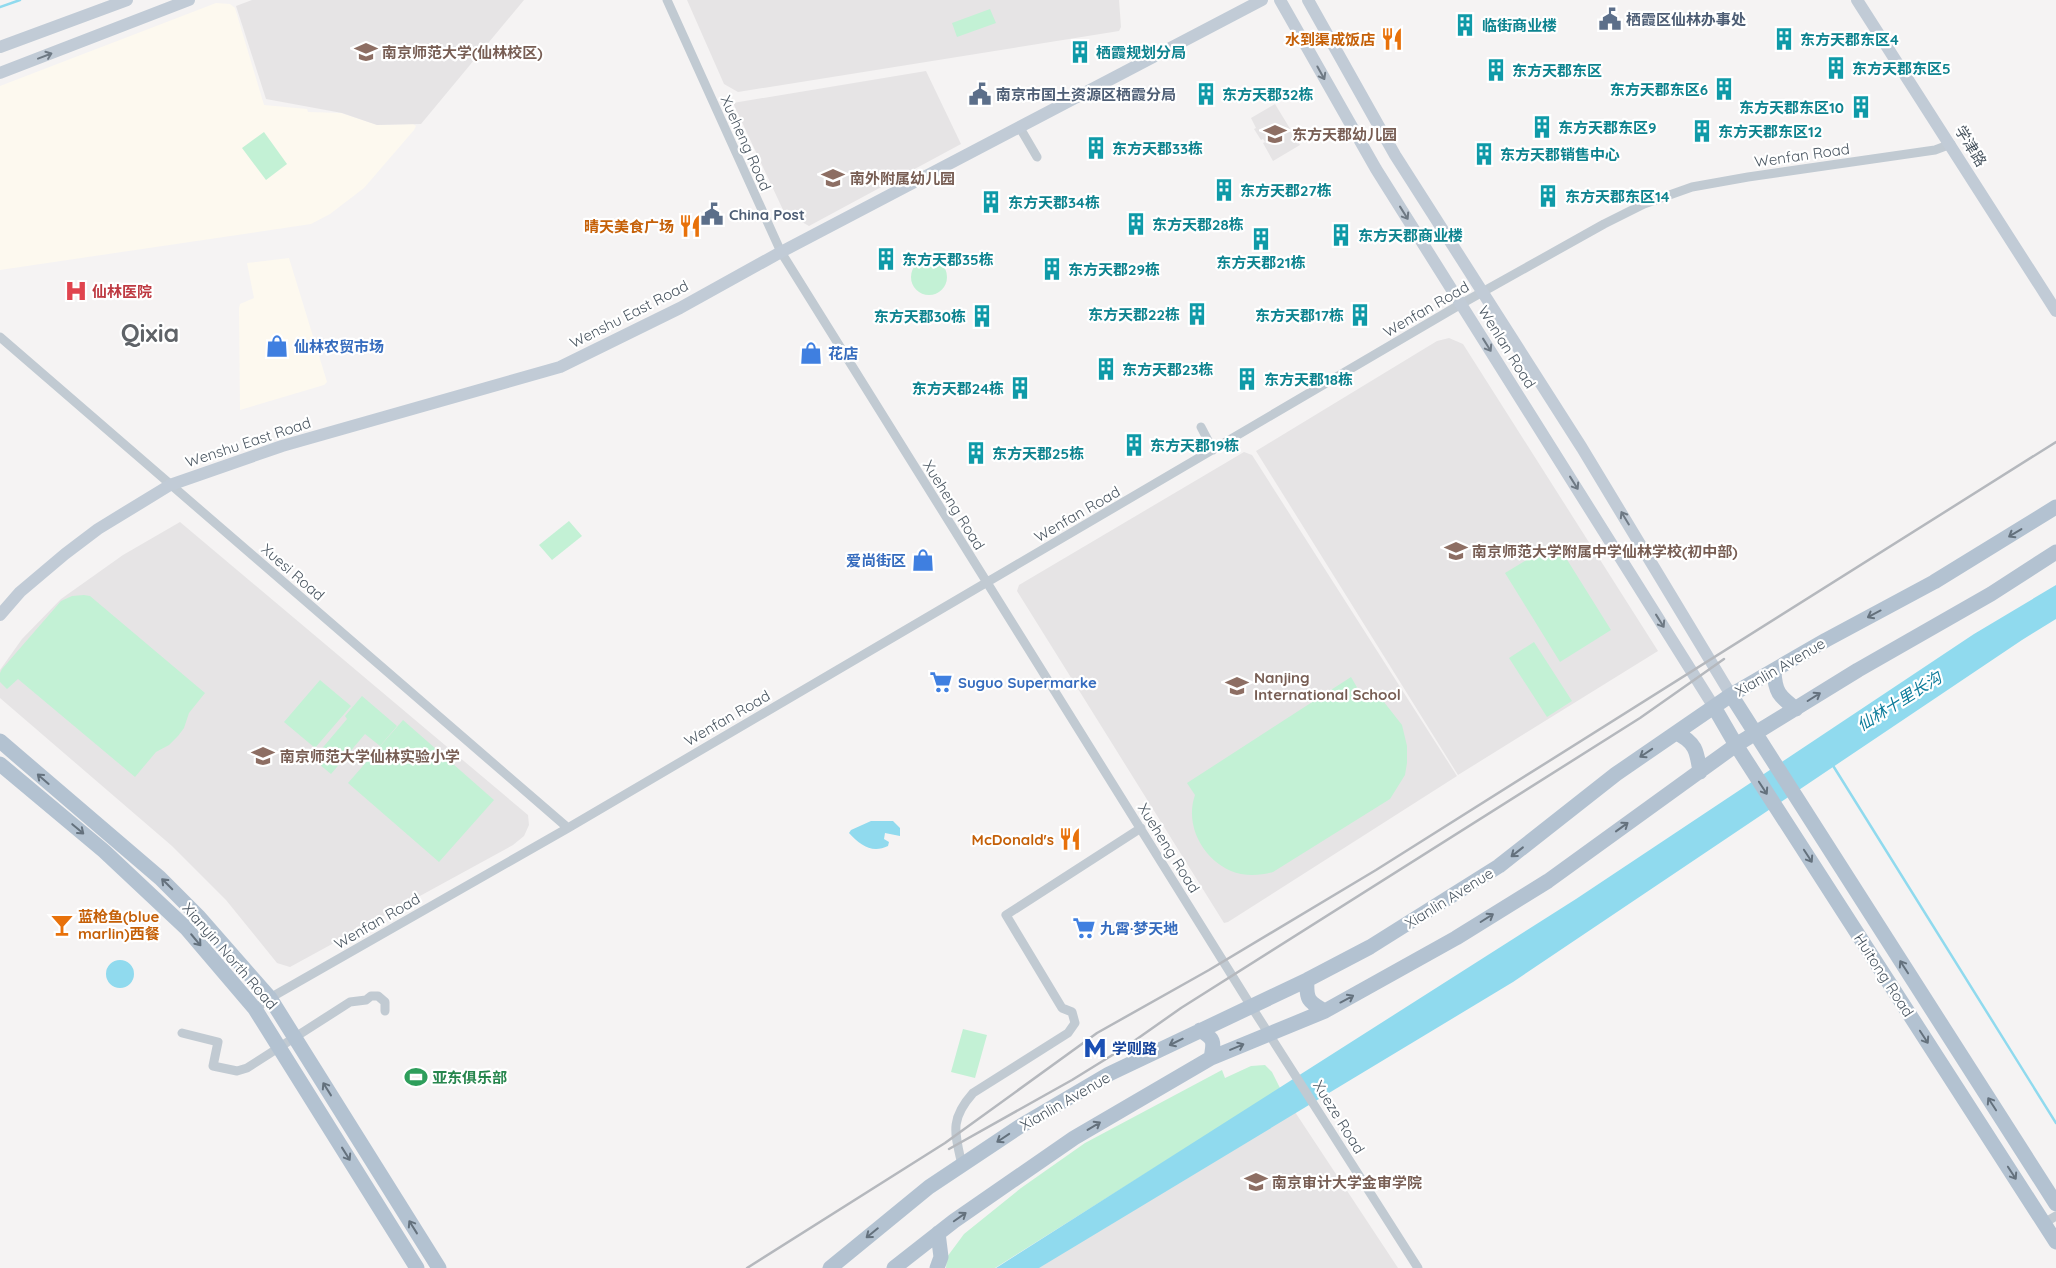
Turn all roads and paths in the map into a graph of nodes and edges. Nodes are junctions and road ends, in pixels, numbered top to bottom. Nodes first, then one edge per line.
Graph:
1 (128, 0) edge
2 (189, 0) edge
3 (667, 0) edge
4 (1262, 0) edge
5 (1280, 0) edge
6 (1308, 0) edge
7 (1858, 0) edge
8 (0, 47) edge
9 (0, 73) edge
10 (1020, 128) junction
11 (1950, 144) junction
12 (1037, 157) dead end
13 (781, 252) junction
14 (1482, 293) junction
15 (1461, 304) junction
16 (2056, 311) edge
17 (0, 337) edge
18 (1200, 428) dead end
19 (1213, 450) junction
20 (170, 485) junction
21 (2056, 506) edge
22 (2056, 552) edge
23 (986, 583) junction
24 (0, 615) edge
25 (1774, 671) junction
26 (1731, 695) junction
27 (1714, 707) junction
28 (1796, 709) junction
29 (1676, 733) junction
30 (1754, 733) junction
31 (0, 741) edge
32 (1736, 745) junction
33 (0, 764) edge
34 (1700, 772) junction
35 (568, 828) junction
36 (1141, 828) junction
37 (1307, 980) junction
38 (270, 998) junction
39 (1251, 1006) junction
40 (255, 1009) junction
41 (385, 1011) dead end
42 (1325, 1011) junction
43 (1200, 1030) junction
44 (182, 1033) dead end
45 (1270, 1033) junction
46 (1211, 1058) junction
47 (962, 1165) junction
48 (2053, 1210) edge
49 (938, 1234) junction
50 (2056, 1242) edge
51 (417, 1268) edge
52 (439, 1268) edge
53 (830, 1268) edge
54 (894, 1268) edge
55 (937, 1268) edge
56 (1418, 1268) edge

1 - 8 main road
9 -> 2 main road
3 - 13 street, Xueheng Road
4 - 10 main road, Wenshu East Road
5 -> 15 main road, Wenlan Road
6 - 14 main road, Wenlan Road
7 - 11 main road, 学津路
10 - 12 street
10 - 13 main road, Wenshu East Road
11 - 14 street, Wenfan Road
11 - 16 main road, 学津路
13 - 20 main road, Wenshu East Road
13 - 23 street, Xueheng Road
14 - 15 street, Wenfan Road
26 -> 14 main road, Wenlan Road
15 - 19 street, Wenfan Road
15 -> 27 main road, Wenlan Road
17 - 20 street, Xuesi Road
18 - 19 street
19 - 23 street, Wenfan Road
20 - 24 main road, Wenshu East Road
20 - 35 street, Xuesi Road
21 -> 25 main road, Xianlin Avenue
28 -> 22 main road
23 - 35 street, Wenfan Road
23 - 36 street, Xueheng Road
25 - 26 main road, Xianlin Avenue
25 - 28 main road
26 - 27 main road, Xianlin Avenue
26 - 30 main road, Huitong Road
27 - 29 main road, Xianlin Avenue
27 - 32 main road, Huitong Road
28 - 30 main road
29 - 34 main road
29 -> 37 main road, Xianlin Avenue
30 - 32 main road
48 -> 30 main road, Huitong Road
38 -> 31 main road, Xianyin North Road
32 - 34 main road
32 -> 48 main road, Huitong Road
33 -> 40 main road, Xianyin North Road
42 -> 34 main road
35 - 38 street, Wenfan Road
36 - 39 street, Xueheng Road
36 - 47 street
37 - 39 main road, Xianlin Avenue
37 - 42 main road
38 - 40 street, Wenfan Road
52 -> 38 main road, Xianyin North Road
39 - 43 main road, Xianlin Avenue
39 - 45 street, Xueze Road
40 -> 51 main road, Xianyin North Road
41 - 44 street
42 - 45 main road
43 - 46 main road
43 -> 47 main road, Xianlin Avenue
46 -> 45 main road
45 - 56 street, Xueze Road
49 -> 46 main road
47 -> 53 main road, Xianlin Avenue
48 - 50 main road, Huitong Road
49 - 54 main road
49 - 55 main road

